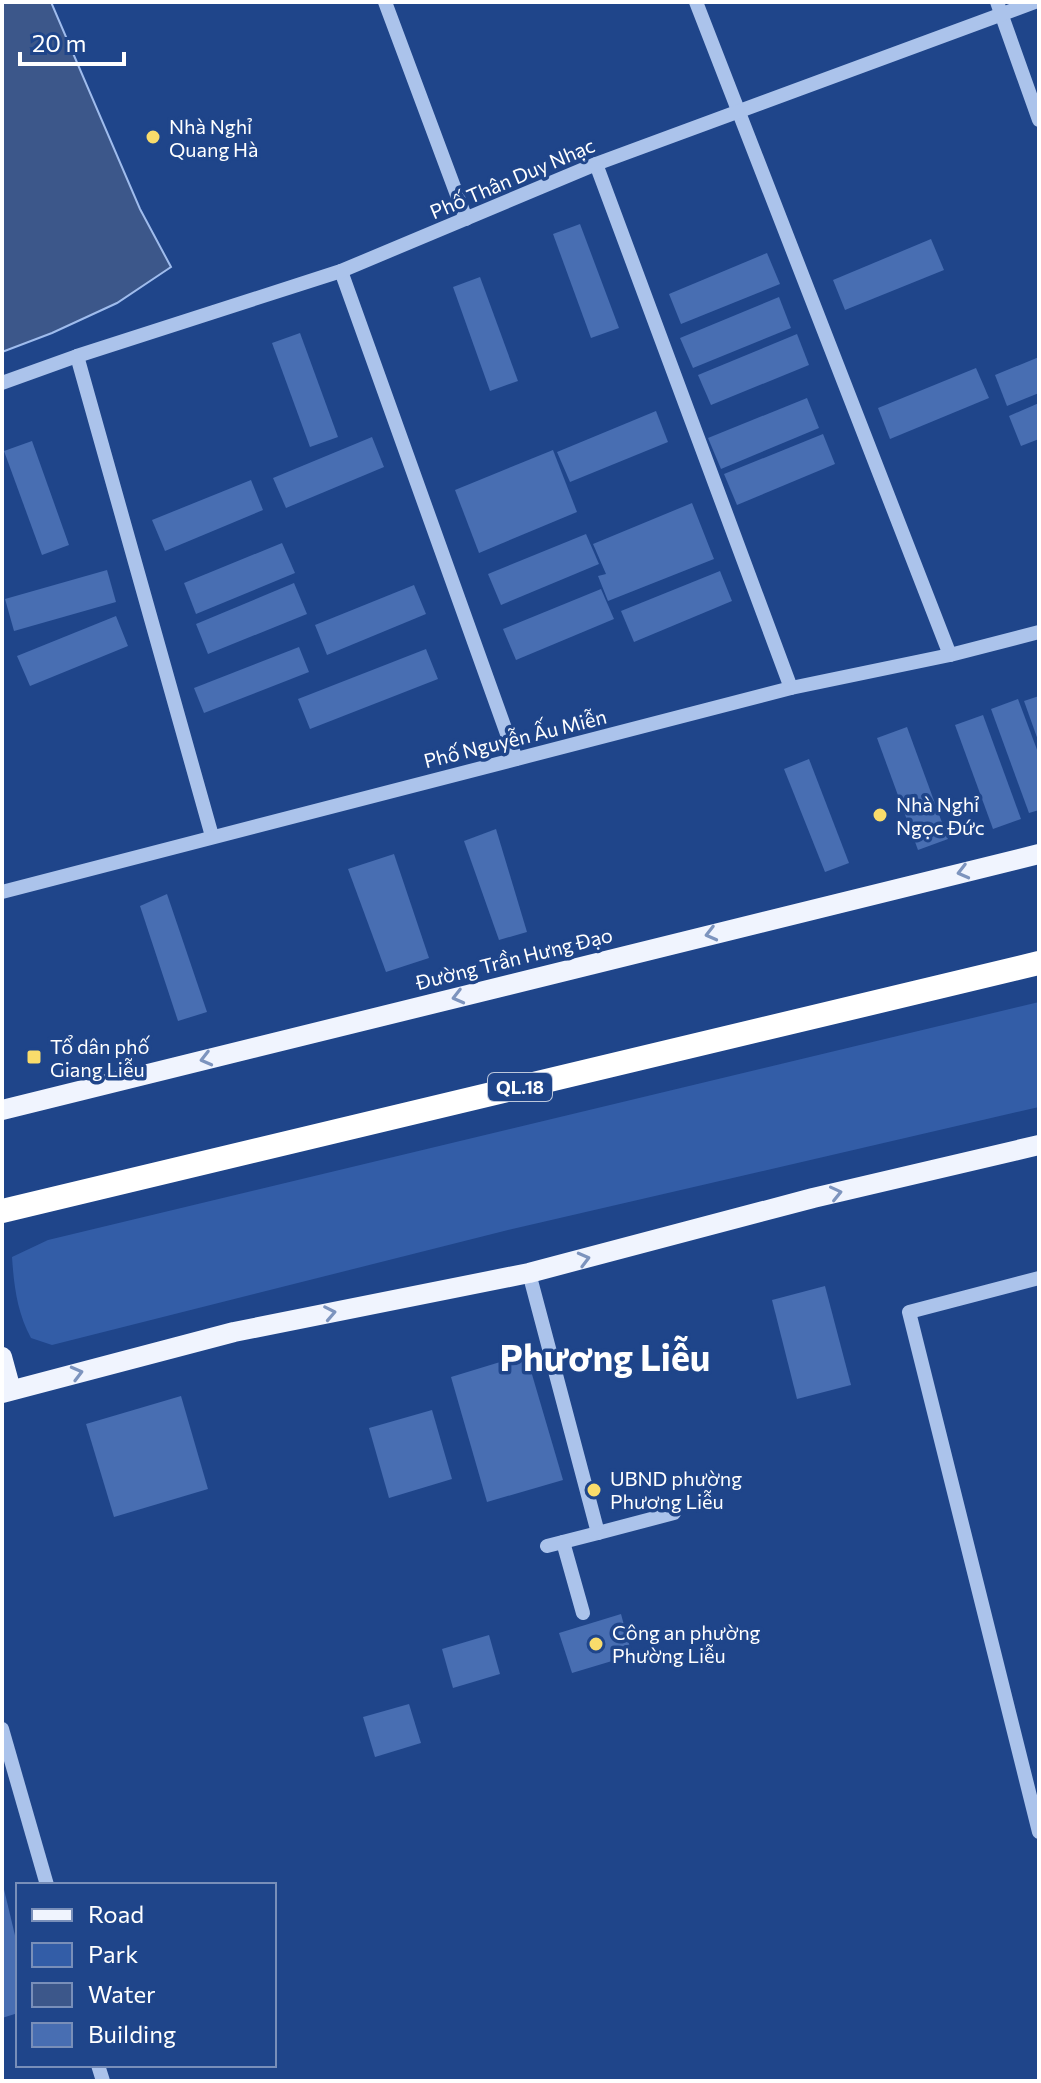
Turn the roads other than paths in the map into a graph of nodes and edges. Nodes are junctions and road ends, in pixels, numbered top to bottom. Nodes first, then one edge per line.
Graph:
1 (385, 2) edge
2 (696, 2) edge
3 (1035, 2) edge
4 (1000, 9) edge
5 (738, 113) junction
6 (1039, 120) edge
7 (596, 164) junction
8 (466, 219) junction
9 (341, 271) junction
10 (77, 356) junction
11 (2, 383) edge
12 (1039, 632) edge
13 (950, 655) junction
14 (791, 688) junction
15 (516, 759) junction
16 (212, 836) junction
17 (1039, 854) edge
18 (2, 892) edge
19 (1039, 963) edge
20 (2, 1110) edge
21 (1039, 1145) edge
22 (2, 1211) edge
23 (529, 1273) junction
24 (1039, 1278) edge
25 (2, 1357) edge
26 (6, 1392) edge
27 (674, 1513) dead end
28 (598, 1533) junction
29 (563, 1542) junction
30 (547, 1546) dead end
31 (583, 1613) dead end
32 (2, 1729) edge
33 (1039, 1832) edge
34 (46, 1883) edge

1 - 8 street
2 - 5 street
3 - 4 street, Phố Thân Duy Nhạc
4 - 5 street, Phố Thân Duy Nhạc
4 - 6 street
5 - 7 street, Phố Thân Duy Nhạc
5 - 13 street
7 - 8 street, Phố Thân Duy Nhạc
7 - 14 street
8 - 9 street, Phố Thân Duy Nhạc
9 - 10 street, Phố Thân Duy Nhạc
9 - 15 street
10 - 11 street, Phố Thân Duy Nhạc
10 - 16 street
12 - 13 street, Phố Nguyễn Ấu Miễn
13 - 14 street, Phố Nguyễn Ấu Miễn
14 - 15 street, Phố Nguyễn Ấu Miễn
15 - 16 street, Phố Nguyễn Ấu Miễn
16 - 18 street, Phố Nguyễn Ấu Miễn
17 -> 20 main road, Đường Trần Hưng Đạo
19 - 22 highway, QL.18
23 -> 21 main road
26 -> 23 main road
23 - 28 street
24 - 33 street
25 - 26 main road
27 - 28 street
28 - 29 street
29 - 30 street
29 - 31 street
32 - 34 street

